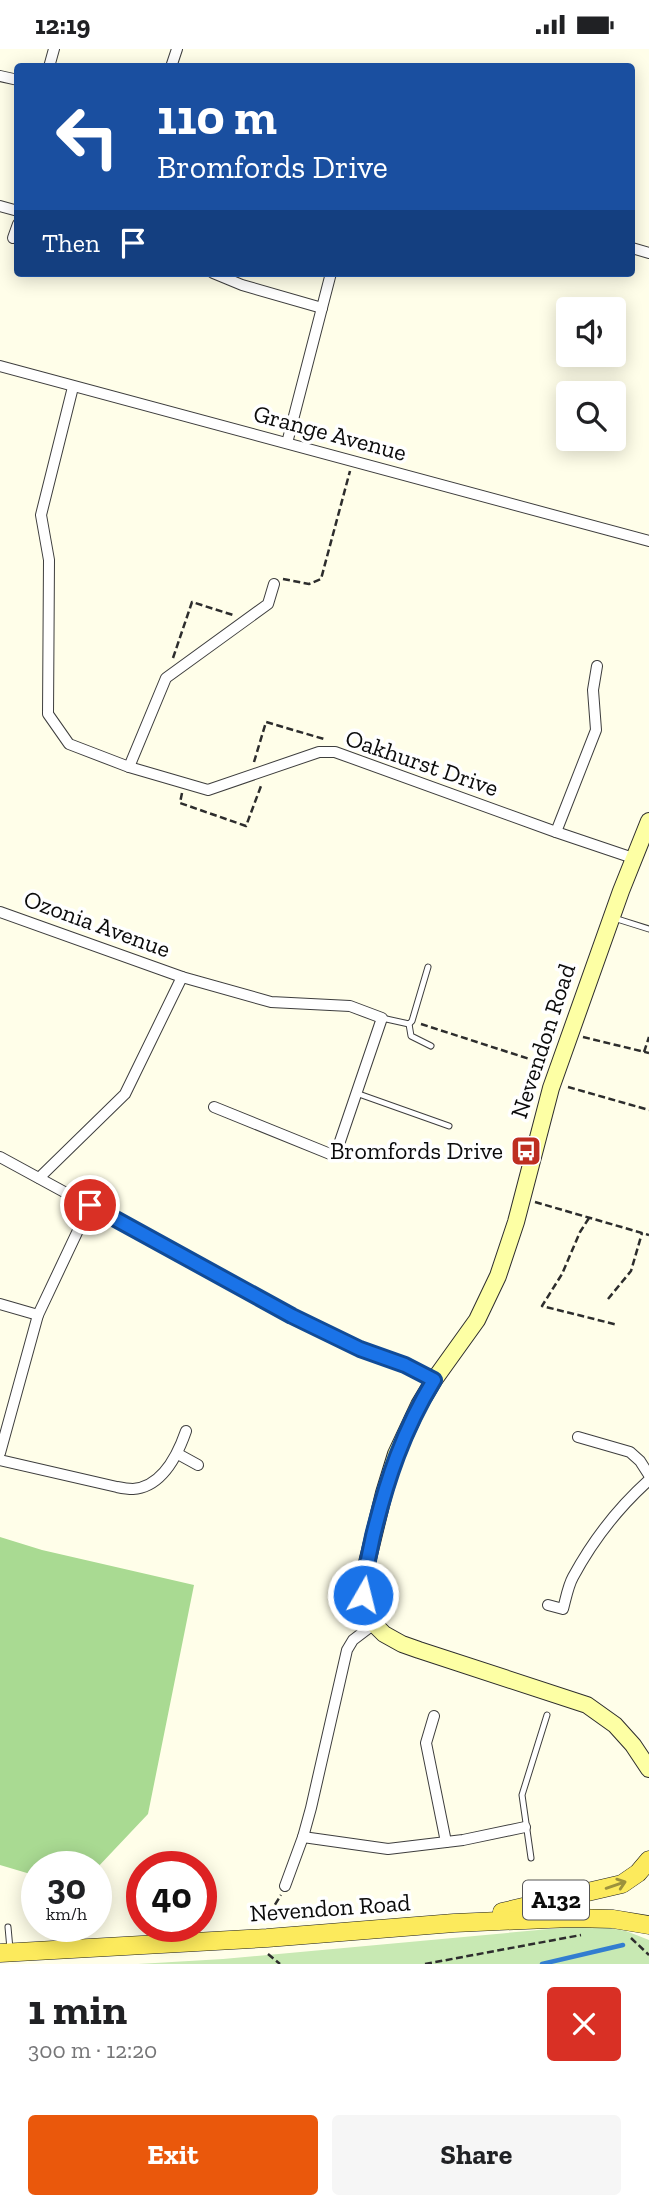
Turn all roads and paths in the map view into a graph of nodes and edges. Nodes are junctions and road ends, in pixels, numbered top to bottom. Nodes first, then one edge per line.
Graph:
1 (222, 277) edge
2 (330, 277) edge
3 (322, 308) junction
4 (0, 366) edge
5 (73, 387) junction
6 (286, 443) junction
7 (353, 460) junction
8 (649, 541) edge
9 (274, 584) joint
10 (246, 619) junction
11 (597, 666) dead end
12 (166, 678) junction
13 (335, 752) junction
14 (130, 767) junction
15 (262, 772) junction
16 (250, 776) junction
17 (186, 783) junction
18 (649, 821) edge
19 (556, 832) junction
20 (633, 858) junction
21 (0, 912) edge
22 (611, 917) junction
23 (649, 929) edge
24 (428, 967) dead end
25 (182, 977) junction
26 (382, 1018) junction
27 (410, 1023) junction
28 (570, 1033) junction
29 (649, 1039) edge
30 (431, 1046) dead end
31 (644, 1052) junction
32 (649, 1053) edge
33 (555, 1075) junction
34 (356, 1094) junction
35 (214, 1107) dead end
36 (649, 1110) edge
37 (449, 1126) dead end
38 (0, 1157) edge
39 (39, 1178) junction
40 (531, 1201) dead end
41 (90, 1205) junction
42 (589, 1218) junction
43 (642, 1233) junction
44 (649, 1235) edge
45 (608, 1299) dead end
46 (0, 1304) edge
47 (38, 1315) junction
48 (618, 1325) dead end
49 (434, 1380) junction
50 (186, 1431) dead end
51 (578, 1437) dead end
52 (0, 1453) edge
53 (178, 1454) junction
54 (0, 1460) edge
55 (198, 1465) dead end
56 (649, 1477) edge
57 (548, 1605) dead end
58 (374, 1624) junction
59 (547, 1715) dead end
60 (434, 1716) dead end
61 (645, 1764) edge
62 (649, 1779) edge
63 (526, 1827) junction
64 (303, 1837) junction
65 (446, 1842) junction
66 (531, 1858) dead end
67 (649, 1860) edge
68 (285, 1886) joint
69 (268, 1917) dead end
70 (454, 1923) junction
71 (649, 1925) edge
72 (9, 1927) dead end
73 (588, 1933) dead end
74 (638, 1945) dead end
75 (5, 1952) edge
76 (649, 1955) edge
77 (275, 1959) dead end
78 (280, 1964) edge
79 (425, 1964) edge

1 - 3 street
2 - 3 street
3 - 6 street
4 - 5 street, Grange Avenue
5 - 6 street, Grange Avenue
5 - 14 street, Oakhurst Drive
6 - 7 street, Grange Avenue
7 - 8 street, Grange Avenue
7 - 9 path
9 - 10 street
10 - 12 street
10 - 12 path
11 - 19 street
12 - 14 street
13 - 15 street, Oakhurst Drive
13 - 16 path
13 - 19 street, Oakhurst Drive
14 - 17 street, Oakhurst Drive
15 - 16 street, Oakhurst Drive
15 - 17 path
16 - 17 street, Oakhurst Drive
18 - 20 street, Nevendon Road
19 - 20 street, Oakhurst Drive
20 - 22 street, Nevendon Road
21 - 25 street, Ozonia Avenue
22 - 23 lane
22 - 28 street, Nevendon Road
24 - 27 lane
25 - 26 street
25 - 39 street, Ozonia Avenue
26 - 27 lane
26 - 34 street
27 - 30 lane
27 - 33 path
28 - 31 path
28 - 33 street, Nevendon Road
29 - 31 path
31 - 32 path
33 - 36 path
33 - 49 street, Nevendon Road
34 - 35 street
34 - 37 lane
38 - 39 street
39 - 41 street
40 - 42 path
41 - 47 street
41 - 49 street
42 - 43 path
42 - 48 path
43 - 44 path
43 - 45 path
46 - 47 street
47 - 52 street
49 - 58 street, Nevendon Road
50 - 53 street
51 - 56 street
53 - 54 street
53 - 55 street
56 - 57 street
58 - 61 street
58 - 64 street, Nevendon Road
59 - 63 lane
60 - 65 street
61 - 62 street
63 - 65 street
63 - 66 lane
64 - 65 street
64 - 68 street, Nevendon Road
70 -> 67 main road, Nevendon Road / A132
68 - 69 path
70 - 71 main road, Nevendon Road / A132
70 - 75 main road, Nevendon Road / A132
72 - 75 lane
73 - 79 path
74 - 76 path
77 - 78 path

